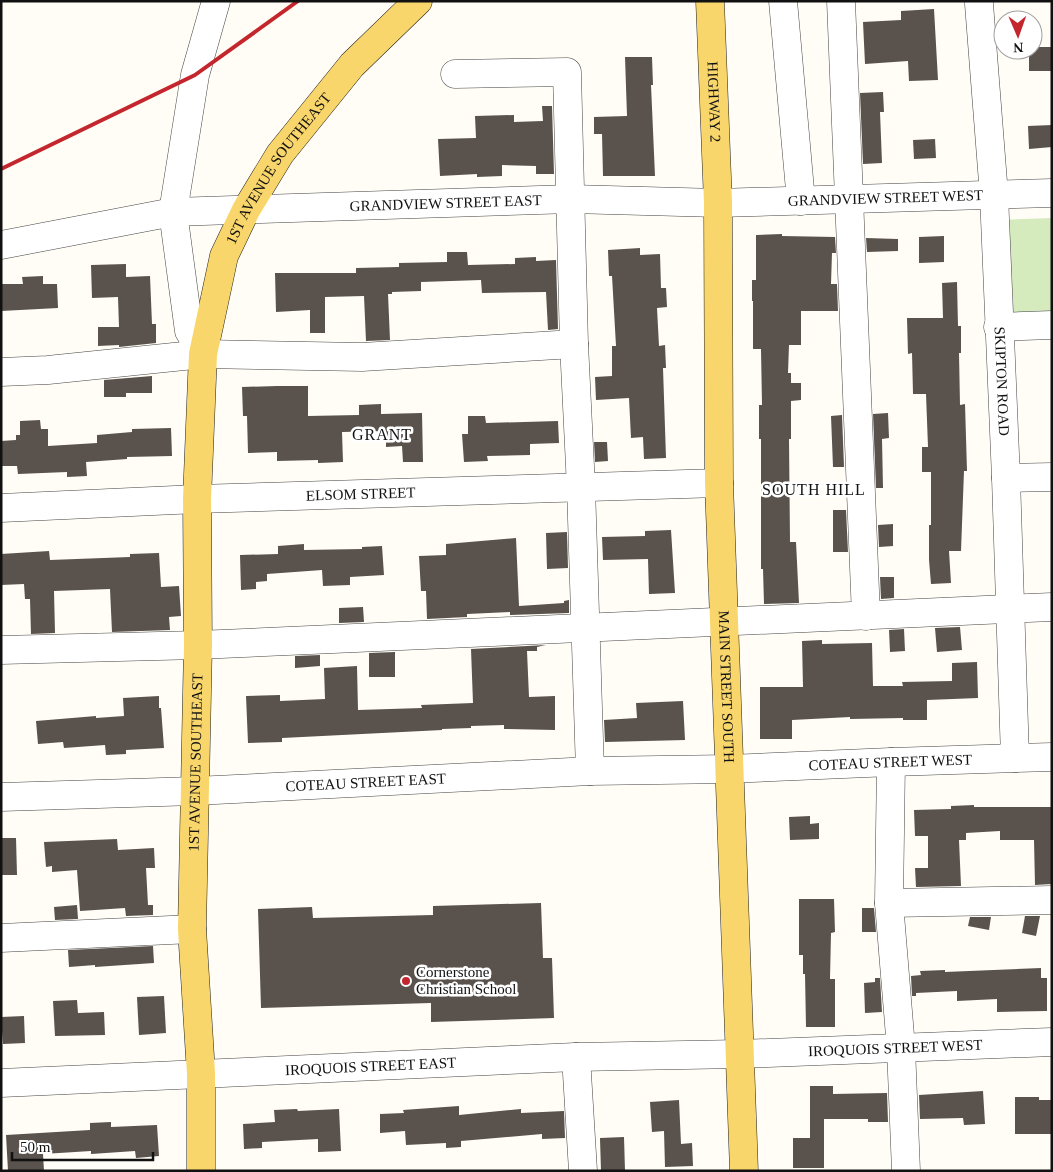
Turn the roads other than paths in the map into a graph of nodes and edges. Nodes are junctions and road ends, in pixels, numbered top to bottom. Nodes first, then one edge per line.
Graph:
1 (216, 1) edge
2 (710, 1) edge
3 (783, 1) edge
4 (841, 1) edge
5 (978, 4) dead end
6 (413, 6) edge
7 (454, 74) dead end
8 (1052, 193) edge
9 (994, 196) junction
10 (571, 199) junction
11 (850, 200) junction
12 (802, 201) junction
13 (718, 203) junction
14 (246, 210) junction
15 (173, 212) junction
16 (1, 245) edge
17 (1052, 325) edge
18 (998, 327) junction
19 (574, 344) junction
20 (203, 354) junction
21 (1, 372) edge
22 (1052, 477) edge
23 (1006, 478) junction
24 (719, 483) junction
25 (581, 487) junction
26 (197, 499) junction
27 (1, 508) edge
28 (1052, 607) edge
29 (1010, 608) junction
30 (866, 616) junction
31 (724, 622) junction
32 (586, 628) junction
33 (198, 645) junction
34 (1, 650) edge
35 (1052, 757) edge
36 (1015, 758) junction
37 (890, 762) junction
38 (729, 769) junction
39 (590, 771) junction
40 (195, 790) junction
41 (1, 797) edge
42 (1052, 900) edge
43 (889, 903) junction
44 (192, 929) junction
45 (1, 938) edge
46 (1052, 1042) edge
47 (901, 1048) junction
48 (740, 1054) junction
49 (576, 1057) junction
50 (201, 1073) junction
51 (1, 1083) edge
52 (201, 1171) edge
53 (583, 1171) edge
54 (744, 1171) edge
55 (906, 1171) edge

1 - 15 street
2 - 13 main road, HIGHWAY 2
3 - 12 street
4 - 11 street
5 - 9 street, SKIPTON ROAD
6 - 14 main road, 1ST AVENUE SOUTHEAST
7 - 10 street
8 - 9 street, GRANDVIEW STREET WEST
9 - 11 street, GRANDVIEW STREET WEST
9 - 18 street, SKIPTON ROAD
10 - 13 street, GRANDVIEW STREET EAST
10 - 14 street, GRANDVIEW STREET EAST
10 - 19 street
11 - 12 street, GRANDVIEW STREET WEST
11 - 30 street
12 - 13 street, GRANDVIEW STREET WEST
13 - 24 main road, MAIN STREET SOUTH
14 - 15 street, GRANDVIEW STREET EAST
14 - 20 main road, 1ST AVENUE SOUTHEAST
15 - 16 street, GRANDVIEW STREET EAST
15 - 20 street
17 - 18 street
18 - 23 street, SKIPTON ROAD
19 - 20 street
19 - 25 street
20 - 21 street
20 - 26 main road, 1ST AVENUE SOUTHEAST
22 - 23 street
23 - 29 street, SKIPTON ROAD
24 - 25 street, ELSOM STREET
24 - 31 main road, MAIN STREET SOUTH
25 - 26 street, ELSOM STREET
25 - 32 street
26 - 27 street, ELSOM STREET
26 - 33 main road, 1ST AVENUE SOUTHEAST
28 - 29 street
29 - 30 street
29 - 36 street, SKIPTON ROAD
30 - 31 street
31 - 32 street
31 - 38 main road, MAIN STREET SOUTH
32 - 33 street
32 - 39 street
33 - 34 street
33 - 40 main road, 1ST AVENUE SOUTHEAST
35 - 36 street, COTEAU STREET WEST
36 - 37 street, COTEAU STREET WEST
37 - 38 street, COTEAU STREET WEST
37 - 43 street
38 - 39 street, COTEAU STREET EAST
38 - 48 main road, MAIN STREET SOUTH
39 - 40 street, COTEAU STREET EAST
40 - 41 street, COTEAU STREET EAST
40 - 44 main road, 1ST AVENUE SOUTHEAST
42 - 43 street
43 - 47 street
44 - 45 street
44 - 50 main road, 1ST AVENUE SOUTHEAST
46 - 47 street, IROQUOIS STREET WEST
47 - 48 street, IROQUOIS STREET WEST
47 - 55 street
48 - 49 street, IROQUOIS STREET EAST
48 - 54 main road, MAIN STREET SOUTH
49 - 50 street, IROQUOIS STREET EAST
49 - 53 street
50 - 51 street, IROQUOIS STREET EAST
50 - 52 main road, 1ST AVENUE SOUTHEAST

